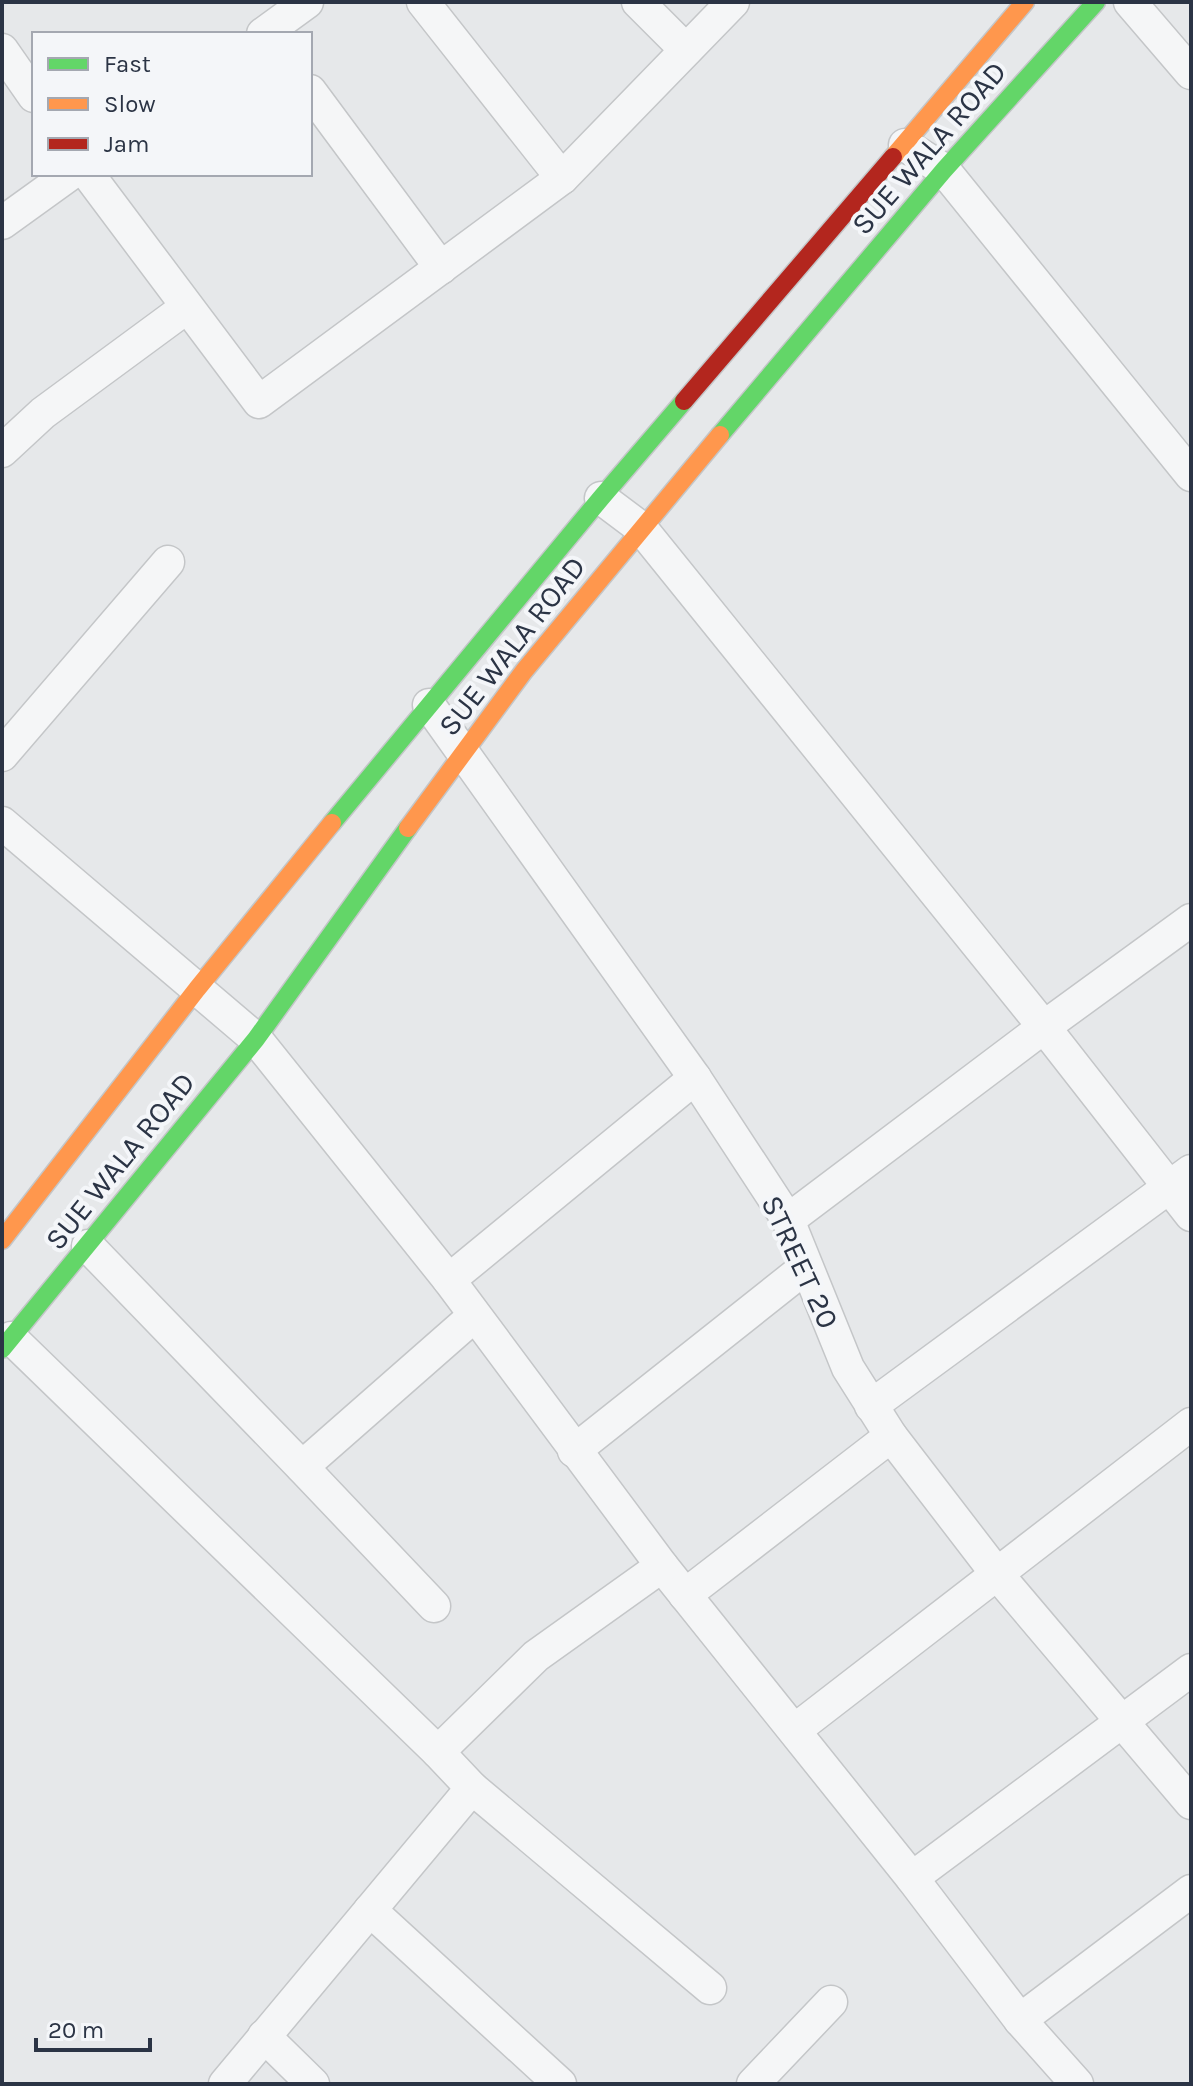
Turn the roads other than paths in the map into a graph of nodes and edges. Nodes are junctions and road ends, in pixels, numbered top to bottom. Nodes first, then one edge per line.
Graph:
1 (307, 2) edge
2 (423, 2) edge
3 (638, 2) edge
4 (733, 2) edge
5 (1025, 2) edge
6 (1096, 2) edge
7 (1130, 2) edge
8 (267, 32) edge
9 (2, 50) edge
10 (686, 50) junction
11 (1191, 73) edge
12 (32, 93) edge
13 (312, 94) edge
14 (905, 145) junction
15 (944, 170) junction
16 (67, 176) edge
17 (89, 176) edge
18 (562, 178) junction
19 (2, 223) edge
20 (441, 268) junction
21 (187, 307) junction
22 (2, 451) edge
23 (1191, 475) edge
24 (601, 498) junction
25 (641, 528) junction
26 (168, 562) dead end
27 (429, 705) junction
28 (462, 753) junction
29 (2, 755) edge
30 (2, 823) edge
31 (1191, 920) edge
32 (197, 989) junction
33 (1044, 1027) junction
34 (256, 1039) junction
35 (695, 1078) junction
36 (1180, 1179) edge
37 (1191, 1215) edge
38 (788, 1220) junction
39 (2, 1240) edge
40 (88, 1246) junction
41 (806, 1267) junction
42 (449, 1280) junction
43 (474, 1316) junction
44 (7, 1344) edge
45 (871, 1406) junction
46 (1191, 1424) edge
47 (891, 1436) junction
48 (574, 1451) junction
49 (302, 1467) junction
50 (662, 1566) junction
51 (997, 1574) junction
52 (685, 1595) junction
53 (434, 1606) dead end
54 (1191, 1670) edge
55 (1123, 1722) junction
56 (795, 1730) junction
57 (438, 1752) junction
58 (472, 1788) junction
59 (1191, 1803) edge
60 (912, 1878) junction
61 (1191, 1891) edge
62 (370, 1910) junction
63 (710, 1988) dead end
64 (831, 2002) dead end
65 (1020, 2020) junction
66 (264, 2036) junction
67 (1062, 2079) edge
68 (225, 2084) edge
69 (313, 2084) edge
70 (560, 2084) edge
71 (753, 2084) edge

1 - 8 street
2 - 18 street
3 - 10 street
4 - 10 street
5 - 14 street
6 - 15 street, SUE WALA ROAD
7 - 11 street
9 - 12 street
10 - 18 street
13 - 20 street
14 - 15 street
14 - 24 street
15 - 23 street
15 - 25 street, SUE WALA ROAD
16 - 19 street
17 - 21 street
18 - 20 street
20 - 21 street
21 - 22 street
24 - 25 street
24 - 27 street
25 - 28 street, SUE WALA ROAD
25 - 33 street
26 - 29 street
27 - 28 street, STREET 20
27 - 32 street
28 - 34 street, SUE WALA ROAD
28 - 35 street, STREET 20
30 - 32 street
31 - 33 street
32 - 34 street
32 - 39 street
33 - 36 street
33 - 38 street
34 - 40 street, SUE WALA ROAD
34 - 42 street
35 - 38 street, STREET 20
35 - 42 street
36 - 37 street
36 - 45 street
38 - 41 street, STREET 20
40 - 44 street, SUE WALA ROAD
40 - 49 street
41 - 45 street, STREET 20
41 - 48 street
42 - 43 street
43 - 48 street
43 - 49 street
44 - 57 street
45 - 47 street, STREET 20
46 - 51 street
47 - 51 street, STREET 20
47 - 52 street
48 - 50 street
49 - 53 street
50 - 52 street
50 - 57 street
51 - 55 street, STREET 20
51 - 56 street
52 - 56 street
54 - 55 street
55 - 59 street, STREET 20
55 - 60 street
56 - 60 street
57 - 58 street
58 - 62 street
58 - 63 street
60 - 65 street
61 - 65 street
62 - 66 street
62 - 70 street
64 - 71 street
65 - 67 street
66 - 68 street
66 - 69 street

